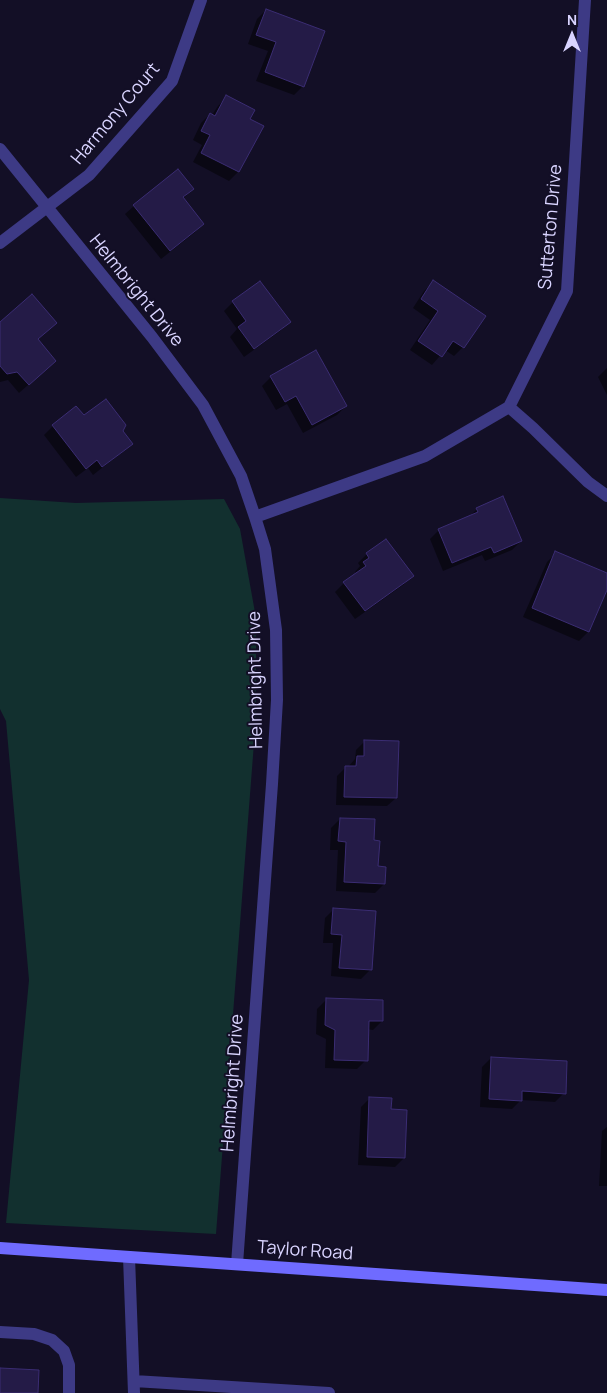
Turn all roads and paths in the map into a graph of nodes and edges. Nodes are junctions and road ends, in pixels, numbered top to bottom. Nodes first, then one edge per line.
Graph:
1 (201, 0) edge
2 (585, 0) edge
3 (0, 149) edge
4 (47, 208) junction
5 (0, 243) edge
6 (509, 407) junction
7 (607, 496) edge
8 (255, 517) junction
9 (0, 1248) edge
10 (129, 1257) junction
11 (237, 1264) junction
12 (607, 1290) edge
13 (0, 1332) edge
14 (134, 1387) edge
15 (69, 1393) edge
16 (329, 1393) edge

1 - 4 street, Harmony Court
2 - 6 street, Sutterton Drive
3 - 4 street, Helmbright Drive
4 - 5 street, Harmony Court
4 - 8 street, Helmbright Drive
6 - 7 street
6 - 8 street
8 - 11 street, Helmbright Drive
9 - 10 main road, Taylor Road
10 - 11 main road, Taylor Road
10 - 14 street
11 - 12 main road, Taylor Road
13 - 15 street
14 - 16 street

